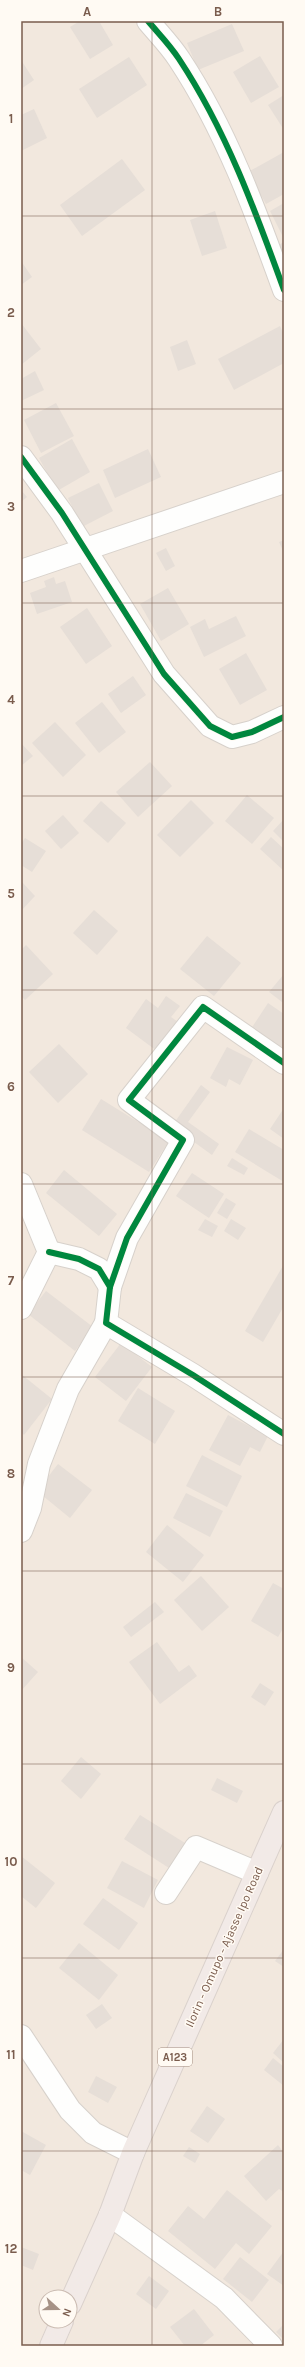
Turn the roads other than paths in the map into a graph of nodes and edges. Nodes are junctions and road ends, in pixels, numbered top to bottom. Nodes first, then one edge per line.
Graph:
1 (148, 21) edge
2 (284, 290) edge
3 (21, 458) edge
4 (284, 482) edge
5 (85, 550) junction
6 (21, 571) edge
7 (284, 717) edge
8 (284, 1063) edge
9 (21, 1184) edge
10 (49, 1252) junction
11 (110, 1288) junction
12 (21, 1308) edge
13 (106, 1323) junction
14 (284, 1434) edge
15 (26, 1503) edge
16 (21, 1531) edge
17 (284, 1812) edge
18 (257, 1873) junction
19 (166, 1893) dead end
20 (21, 2036) edge
21 (132, 2153) junction
22 (110, 2215) junction
23 (77, 2289) edge
24 (58, 2329) edge
25 (51, 2346) edge
26 (271, 2346) edge

1 - 2 street
3 - 5 street
4 - 5 street
5 - 6 street
5 - 7 street
8 - 11 street
9 - 10 street
10 - 11 street
10 - 12 street
11 - 13 street
13 - 14 street
13 - 15 street
15 - 16 street
17 - 18 highway, Ilorin - Omupo - Ajasse Ipo Road / A123
18 - 19 street
18 - 21 highway, Ilorin - Omupo - Ajasse Ipo Road / A123
20 - 21 street
21 - 22 highway, Ilorin - Omupo - Ajasse Ipo Road / A123
22 - 23 highway, Ilorin - Omupo - Ajasse Ipo Road / A123
22 - 26 street
24 - 25 highway

